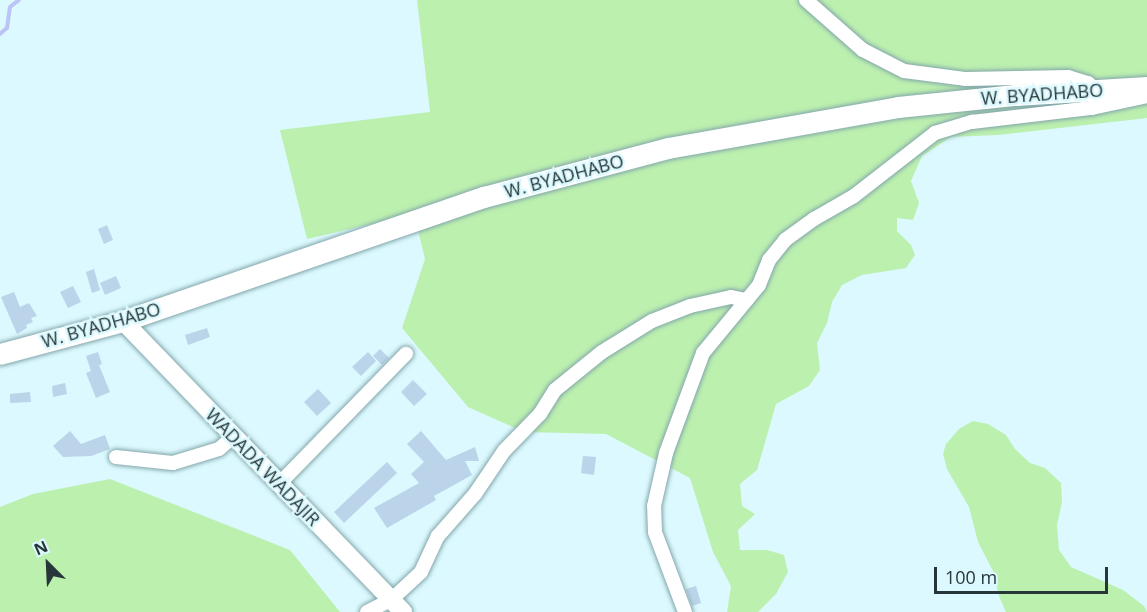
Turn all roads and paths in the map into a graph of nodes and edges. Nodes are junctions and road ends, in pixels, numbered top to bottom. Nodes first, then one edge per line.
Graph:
1 (806, 0) edge
2 (1147, 87) edge
3 (1096, 90) junction
4 (1147, 96) edge
5 (747, 300) junction
6 (123, 321) junction
7 (0, 354) edge
8 (406, 354) dead end
9 (233, 436) junction
10 (116, 457) dead end
11 (279, 484) junction
12 (397, 606) edge
13 (367, 612) edge
14 (685, 612) edge

1 - 3 street
2 - 3 main road, W. BYADHABO
3 - 6 main road, W. BYADHABO
4 - 5 street
5 - 12 street
5 - 14 street
6 - 7 main road, W. BYADHABO
6 - 9 street, WADADA WADAJIR
8 - 11 street
9 - 10 street
9 - 11 street, WADADA WADAJIR
11 - 12 street, WADADA WADAJIR
12 - 13 street

